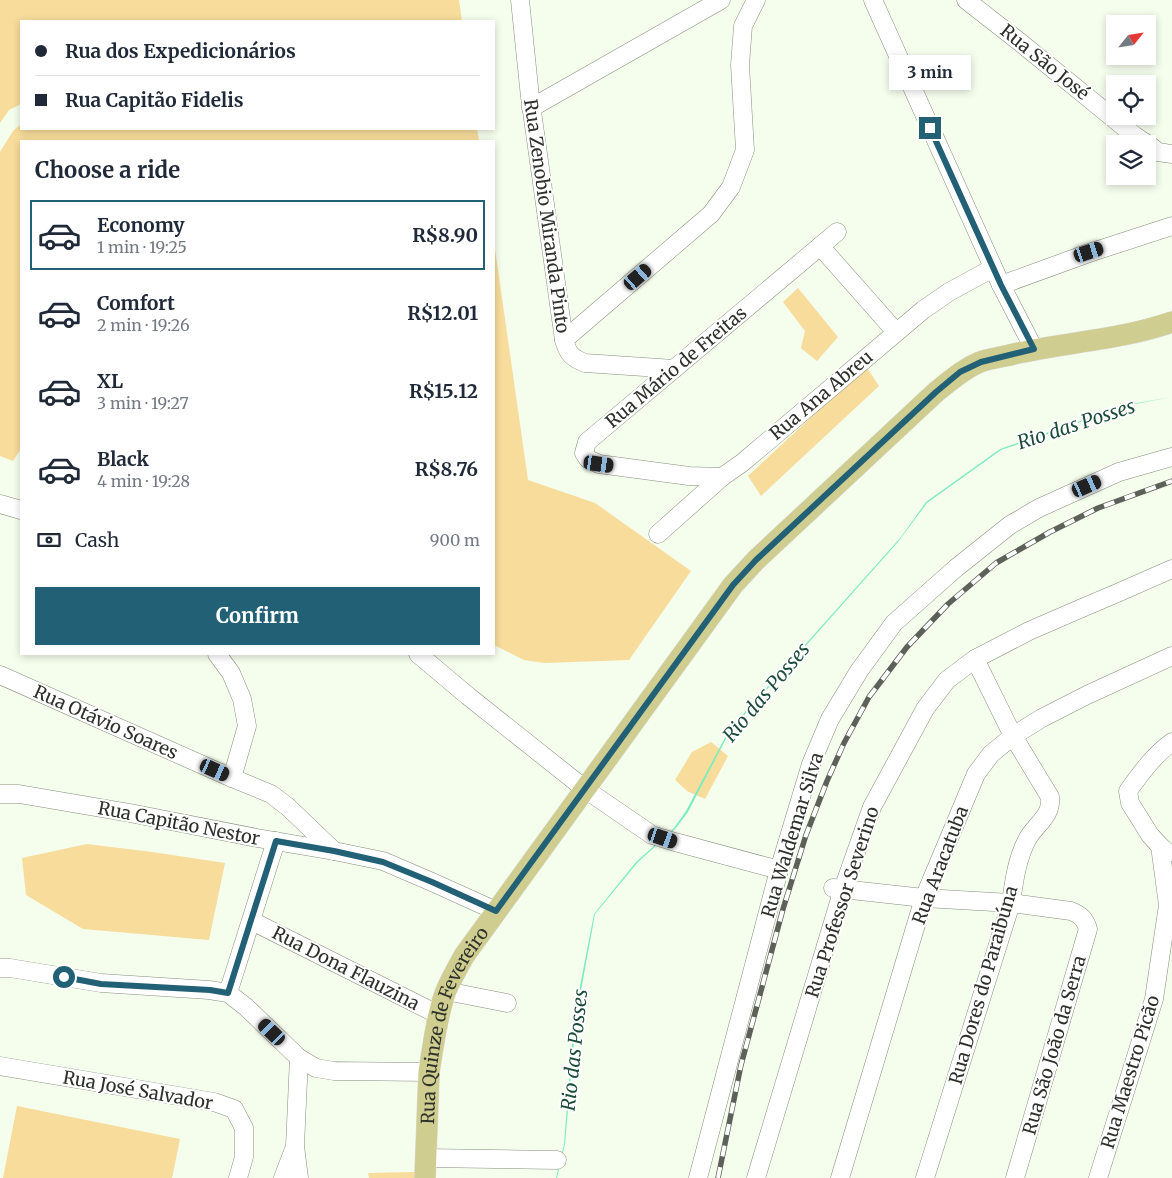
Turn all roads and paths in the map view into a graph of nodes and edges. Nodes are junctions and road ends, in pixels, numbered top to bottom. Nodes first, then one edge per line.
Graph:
1 (520, 0) edge
2 (721, 0) edge
3 (756, 0) edge
4 (873, 0) edge
5 (966, 0) edge
6 (531, 108) junction
7 (1134, 135) edge
8 (1156, 151) edge
9 (1172, 154) edge
10 (1172, 226) edge
11 (837, 232) dead end
12 (820, 246) junction
13 (993, 268) junction
14 (1001, 285) junction
15 (1172, 322) edge
16 (896, 332) junction
17 (564, 340) junction
18 (1034, 349) junction
19 (674, 369) junction
20 (1172, 457) edge
21 (722, 477) junction
22 (0, 504) edge
23 (20, 510) edge
24 (658, 534) dead end
25 (1172, 569) edge
26 (218, 655) edge
27 (419, 655) edge
28 (1172, 656) edge
29 (975, 659) junction
30 (0, 675) edge
31 (1014, 736) junction
32 (1172, 742) edge
33 (232, 778) junction
34 (585, 789) junction
35 (0, 794) edge
36 (276, 841) junction
37 (334, 851) junction
38 (1166, 851) edge
39 (779, 870) junction
40 (838, 889) junction
41 (924, 898) junction
42 (1010, 903) junction
43 (496, 911) junction
44 (252, 921) junction
45 (0, 968) edge
46 (446, 991) junction
47 (228, 993) junction
48 (507, 1004) dead end
49 (439, 1015) junction
50 (298, 1058) junction
51 (0, 1066) edge
52 (429, 1072) junction
53 (295, 1146) junction
54 (557, 1160) dead end
55 (425, 1168) edge
56 (238, 1178) edge
57 (283, 1178) edge
58 (299, 1178) edge
59 (698, 1178) edge
60 (756, 1178) edge
61 (840, 1178) edge
62 (925, 1178) edge
63 (1015, 1178) edge
64 (1098, 1178) edge

1 - 6 street, Rua Zenobio Miranda Pinto
2 - 6 street
3 - 17 street
4 - 13 street
5 - 7 street, Rua São José
6 - 17 street, Rua Zenobio Miranda Pinto
8 - 9 street, Rua São José
10 - 14 street
11 - 12 street, Rua Mário de Freitas
12 - 16 street
12 - 19 street, Rua Mário de Freitas
13 - 14 street
13 - 16 street, Rua Ana Abreu
14 - 18 street
15 - 18 main road, Rua Quinze de Fevereiro
16 - 21 street, Rua Ana Abreu
17 - 19 street, Rua Zenobio Miranda Pinto
18 - 34 main road, Rua Quinze de Fevereiro
19 - 21 street, Rua Mário de Freitas
20 - 39 street, Rua Waldemar Silva
21 - 24 street, Rua Ana Abreu
22 - 23 street
25 - 29 street, Rua Professor Severino
26 - 33 street
27 - 34 street
28 - 31 street, Rua Aracatuba
29 - 31 street
29 - 40 street, Rua Professor Severino
30 - 33 street, Rua Otávio Soares
31 - 41 street, Rua Aracatuba
31 - 42 street, Rua Dores do Paraibúna
32 - 38 street
33 - 37 street, Rua Otávio Soares
34 - 39 street
34 - 43 main road, Rua Quinze de Fevereiro
35 - 36 street, Rua Capitão Nestor
36 - 37 street, Rua Capitão Nestor
36 - 44 street
37 - 43 street, Rua Capitão Nestor
38 - 64 street, Rua Maestro Picão
39 - 59 street, Rua Waldemar Silva
40 - 41 street
40 - 60 street, Rua Professor Severino
41 - 42 street
41 - 61 street, Rua Aracatuba
42 - 62 street, Rua Dores do Paraibúna
42 - 63 street, Rua São João da Serra
43 - 46 main road, Rua Quinze de Fevereiro
44 - 47 street
44 - 49 street, Rua Dona Flauzina
45 - 47 street
46 - 48 street
46 - 49 main road, Rua Quinze de Fevereiro
47 - 50 street
49 - 52 main road, Rua Quinze de Fevereiro
50 - 52 street
50 - 53 street
51 - 56 street, Rua José Salvador
52 - 55 main road, Rua Quinze de Fevereiro
53 - 57 street
53 - 58 street
54 - 55 street

